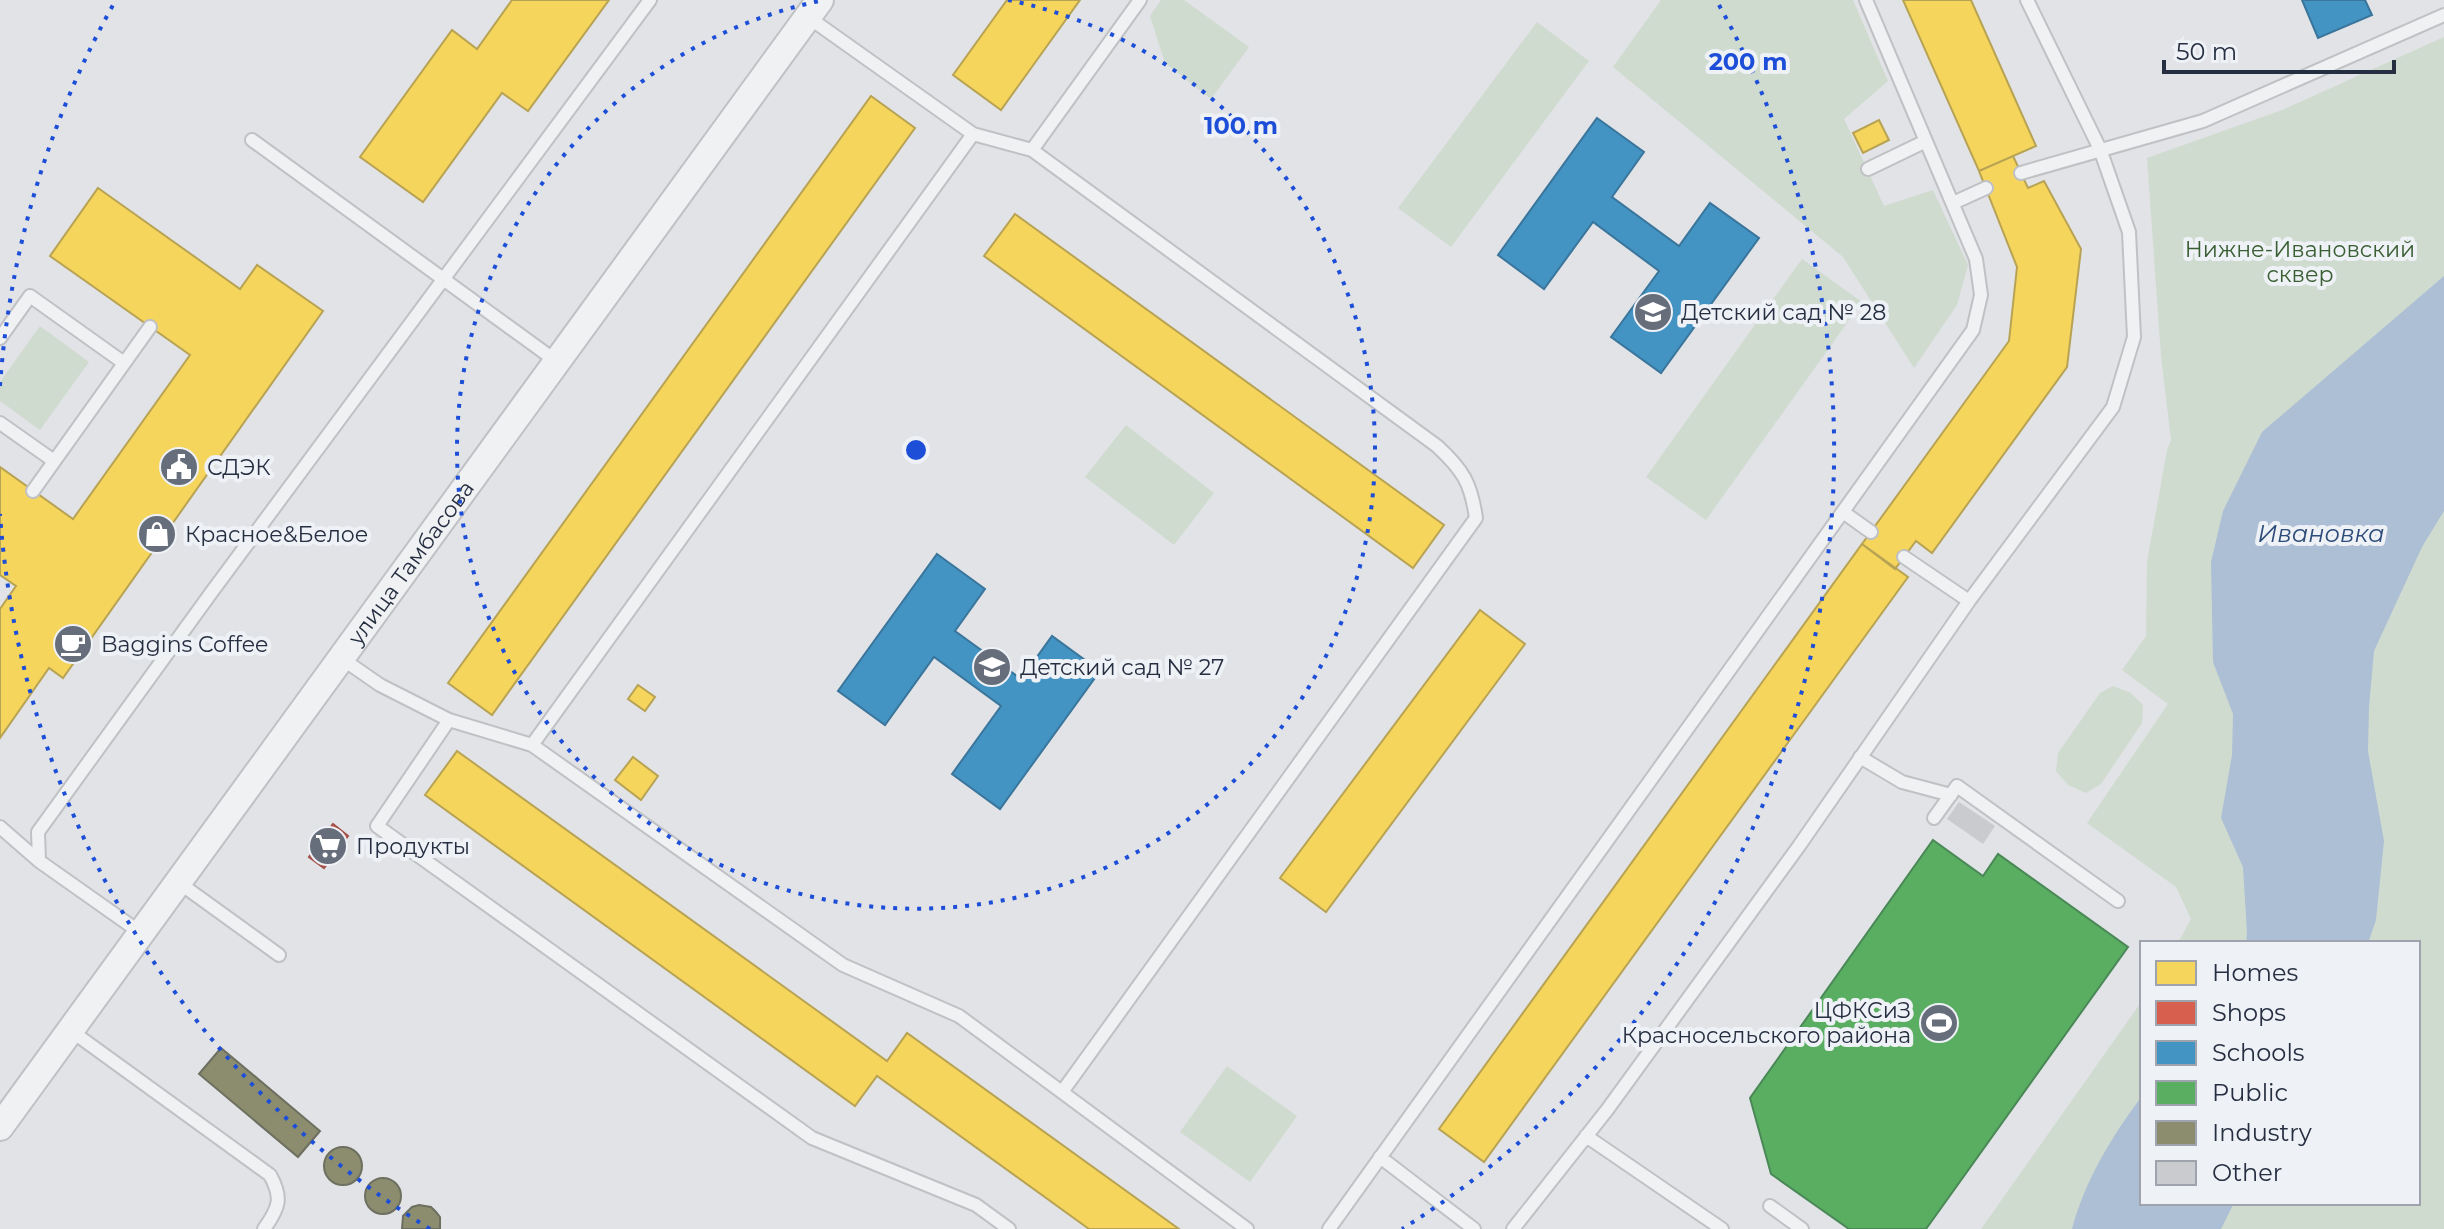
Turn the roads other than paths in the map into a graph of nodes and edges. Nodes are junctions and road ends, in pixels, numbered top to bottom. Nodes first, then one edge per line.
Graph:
1 (650, 0) edge
2 (1140, 0) edge
3 (1866, 0) edge
4 (2027, 0) edge
5 (814, 9) edge
6 (2444, 15) edge
7 (973, 134) junction
8 (252, 140) dead end
9 (1926, 141) junction
10 (2100, 149) junction
11 (1032, 150) junction
12 (1868, 169) dead end
13 (2021, 173) dead end
14 (1986, 188) dead end
15 (1953, 203) junction
16 (443, 280) junction
17 (150, 327) dead end
18 (0, 338) edge
19 (556, 361) junction
20 (124, 363) junction
21 (0, 423) edge
22 (54, 461) junction
23 (33, 491) dead end
24 (1843, 512) junction
25 (1871, 532) dead end
26 (1904, 557) dead end
27 (1969, 601) junction
28 (341, 658) junction
29 (449, 720) junction
30 (532, 745) junction
31 (1860, 757) junction
32 (1951, 795) junction
33 (1934, 818) dead end
34 (0, 827) edge
35 (39, 861) junction
36 (178, 882) junction
37 (2118, 901) dead end
38 (141, 933) junction
39 (279, 955) dead end
40 (70, 1030) junction
41 (1062, 1092) junction
42 (0, 1127) edge
43 (1586, 1136) junction
44 (1380, 1157) junction
45 (1770, 1206) dead end
46 (264, 1229) edge
47 (1009, 1229) edge
48 (1247, 1229) edge
49 (1329, 1229) edge
50 (1474, 1229) edge
51 (1513, 1229) edge
52 (1722, 1229) edge
53 (1802, 1229) edge

1 - 16 lane
2 - 11 lane
3 - 9 lane
4 - 10 lane
5 - 7 lane
5 - 19 street, улица Тамбасова
6 - 10 lane
7 - 11 lane
7 - 30 lane
8 - 16 lane
9 - 12 lane
9 - 15 lane
10 - 13 lane
10 - 27 lane
11 - 41 lane
14 - 15 lane
15 - 24 lane
16 - 19 lane
16 - 35 lane
17 - 20 lane
18 - 20 lane
19 - 28 street, улица Тамбасова
20 - 22 lane
21 - 22 lane
22 - 23 lane
24 - 25 lane
24 - 44 lane
26 - 27 lane
27 - 31 lane
28 - 29 lane
28 - 36 street, улица Тамбасова
29 - 30 lane
29 - 47 lane
30 - 41 lane
31 - 32 lane
31 - 43 lane
32 - 33 lane
32 - 37 lane
34 - 35 lane
35 - 38 lane
36 - 38 street, улица Тамбасова
36 - 39 lane
38 - 40 street, улица Тамбасова
40 - 42 street, улица Тамбасова
40 - 46 lane
41 - 48 lane
43 - 51 lane
43 - 52 lane
44 - 49 lane
44 - 50 lane
45 - 53 lane

